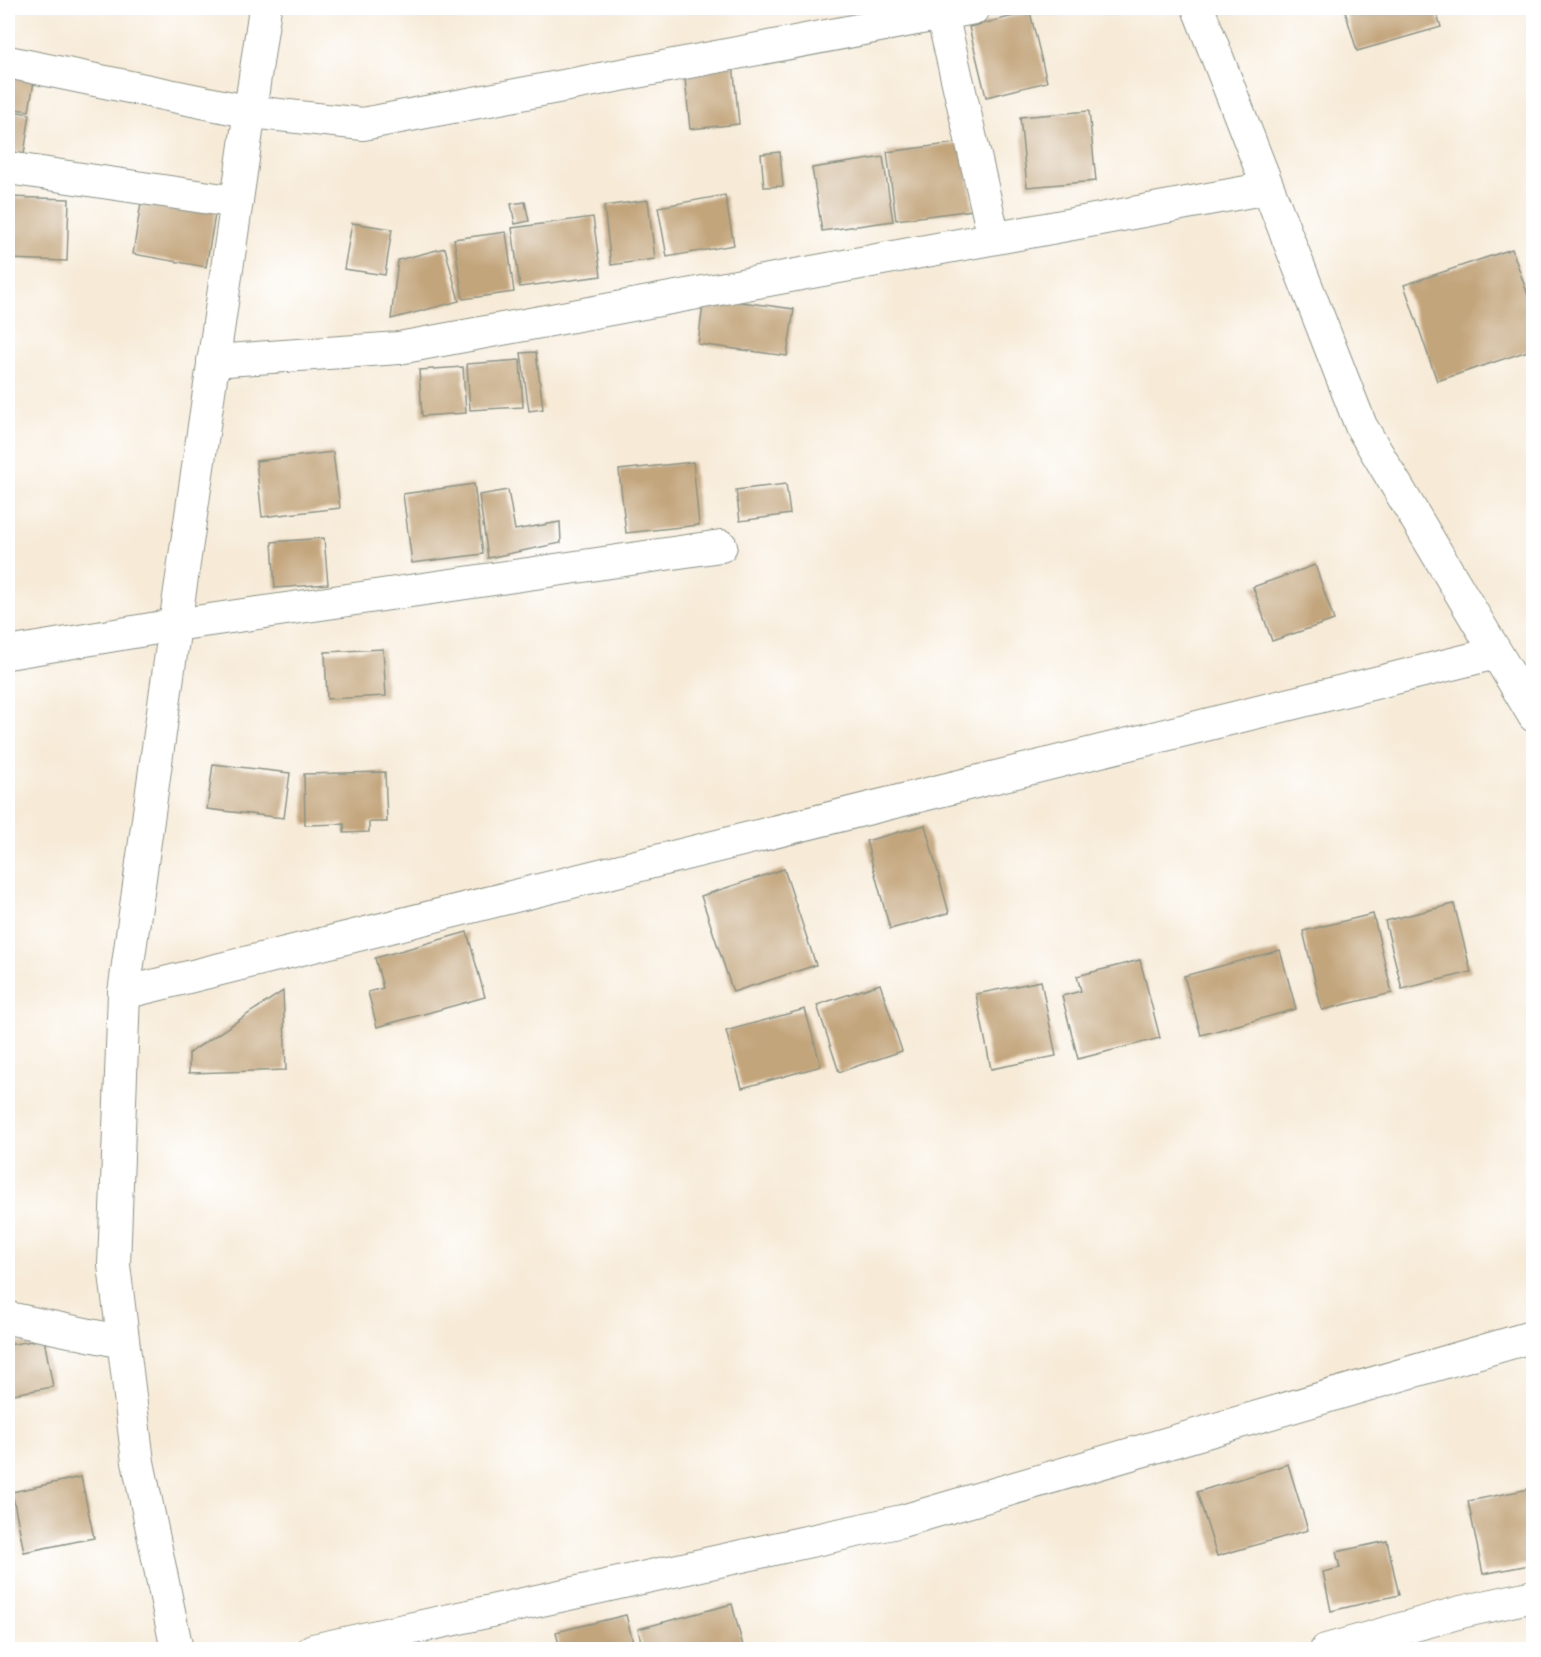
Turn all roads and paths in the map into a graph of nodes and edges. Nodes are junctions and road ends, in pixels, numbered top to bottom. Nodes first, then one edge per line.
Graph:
1 (265, 8) edge
2 (974, 8) edge
3 (1198, 8) edge
4 (942, 14) junction
5 (8, 62) edge
6 (251, 112) junction
7 (8, 168) edge
8 (1268, 188) junction
9 (237, 202) junction
10 (994, 238) junction
11 (213, 361) junction
12 (721, 546) dead end
13 (175, 625) junction
14 (1496, 652) junction
15 (8, 653) edge
16 (1533, 716) edge
17 (124, 993) junction
18 (8, 1318) edge
19 (1533, 1336) edge
20 (123, 1342) junction
21 (1533, 1596) edge
22 (177, 1650) edge
23 (312, 1650) edge
24 (1326, 1650) edge

1 - 6 street
2 - 4 street
3 - 8 street
4 - 6 street
4 - 10 street
5 - 6 street
6 - 9 street
7 - 9 street
8 - 10 street
8 - 14 street
9 - 11 street
10 - 11 street
11 - 13 street
12 - 13 street
13 - 15 street
13 - 17 street
14 - 16 street
14 - 17 street
17 - 20 street
18 - 20 street
19 - 23 street
20 - 22 street
21 - 24 street

